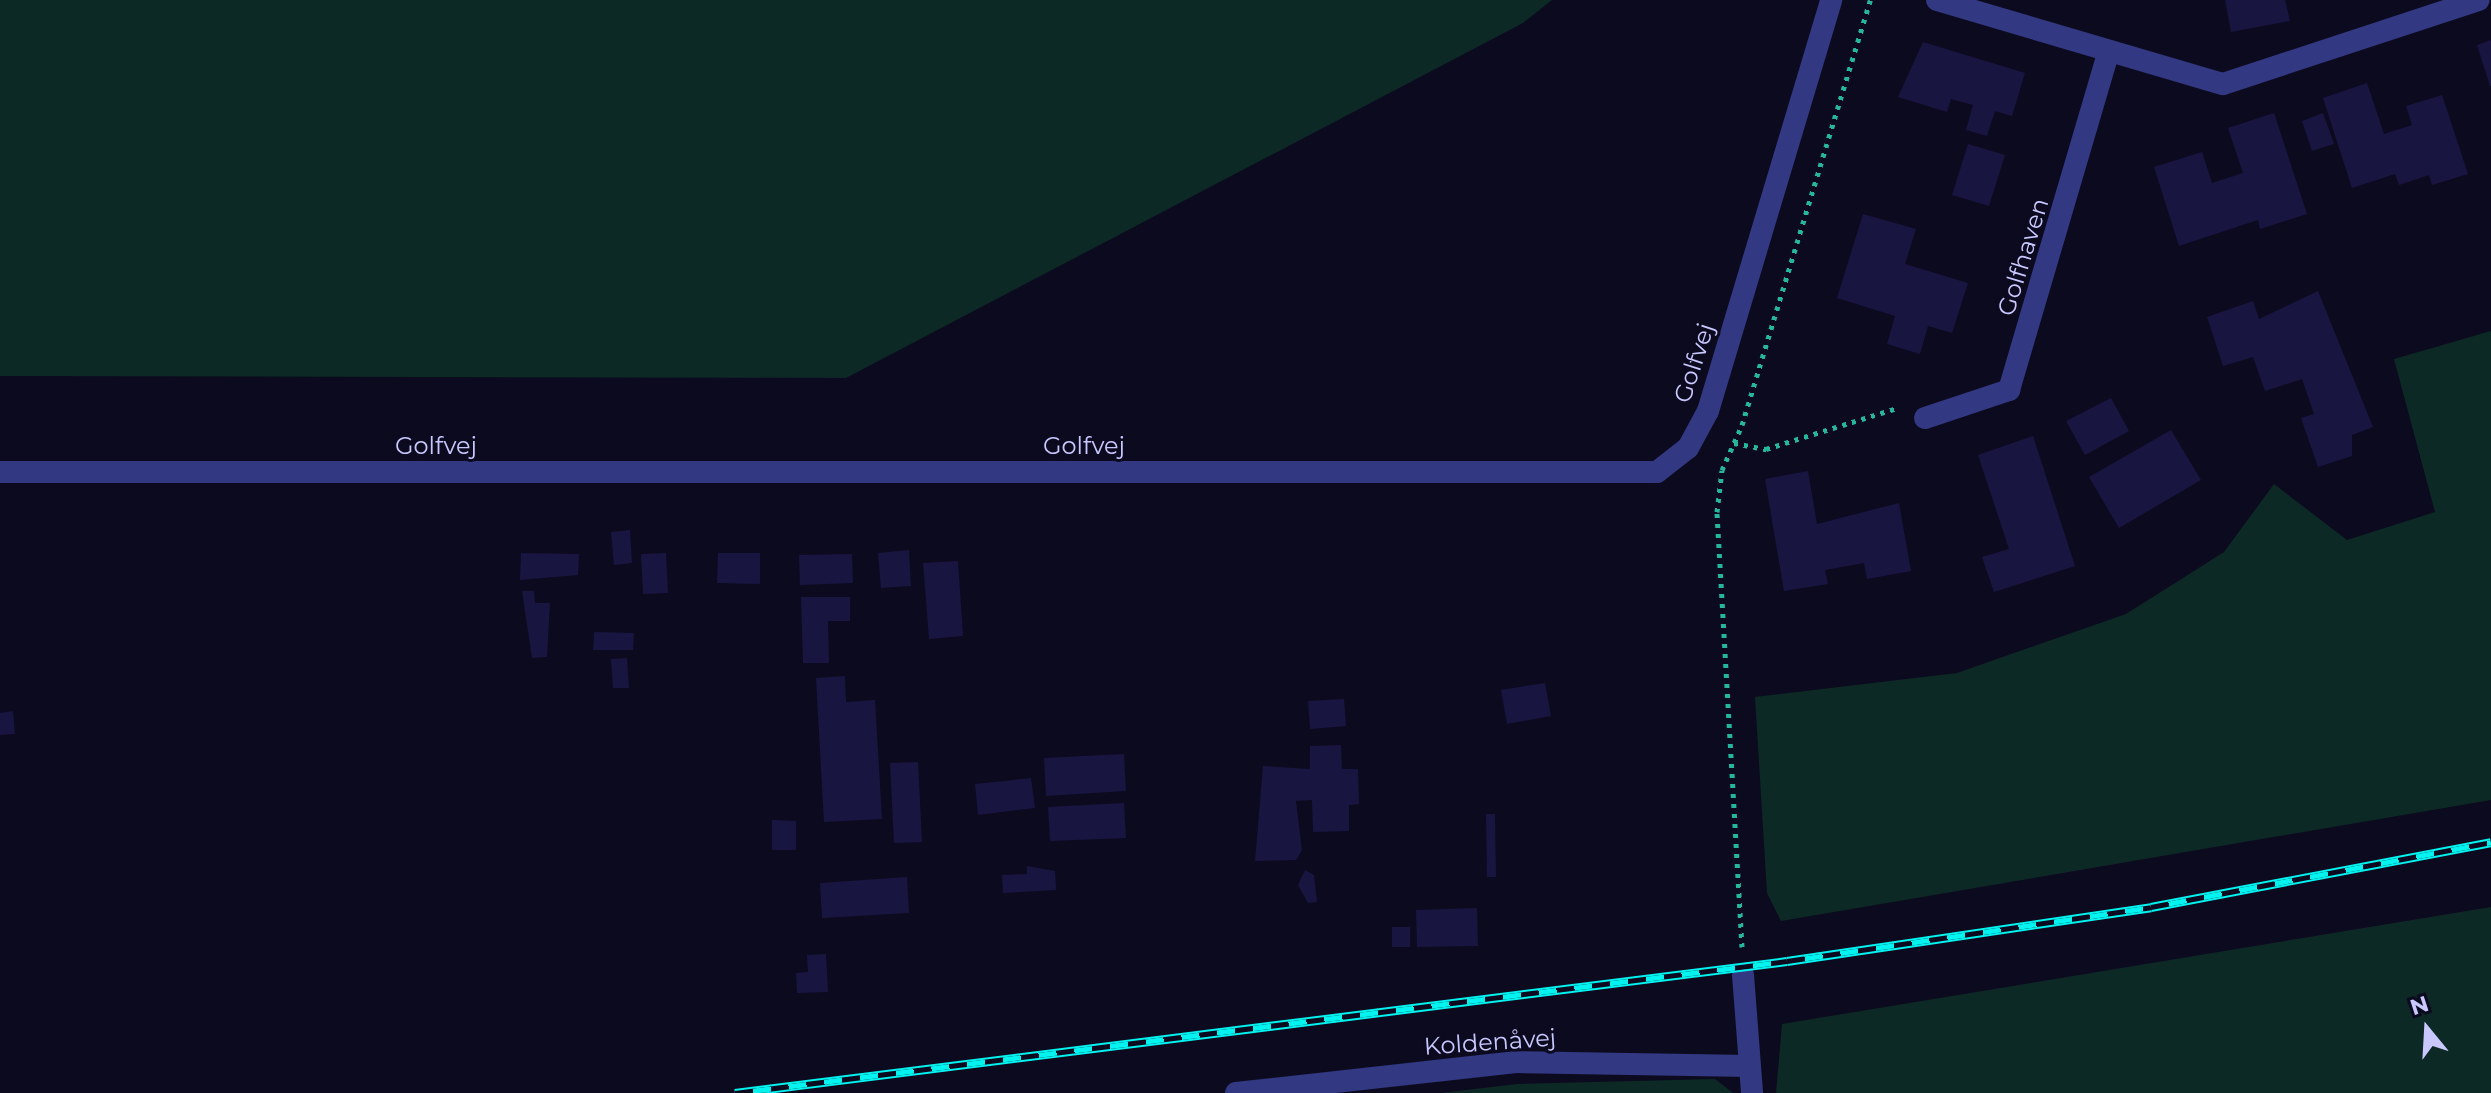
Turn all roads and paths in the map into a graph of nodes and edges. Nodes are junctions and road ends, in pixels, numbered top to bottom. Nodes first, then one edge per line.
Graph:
1 (1831, 0) edge
2 (1870, 0) edge
3 (1937, 0) edge
4 (2479, 0) edge
5 (2108, 53) junction
6 (1925, 418) joint
7 (1734, 443) junction
8 (0, 472) edge
9 (1743, 975) joint
10 (1750, 1066) junction
11 (1236, 1093) edge
12 (1752, 1093) edge

1 - 8 street, Golfvej
2 - 7 path
3 - 5 street
4 - 5 street
5 - 6 street, Golfhaven
6 - 7 path
7 - 9 path
9 - 10 street
10 - 11 street, Koldenåvej
10 - 12 street

